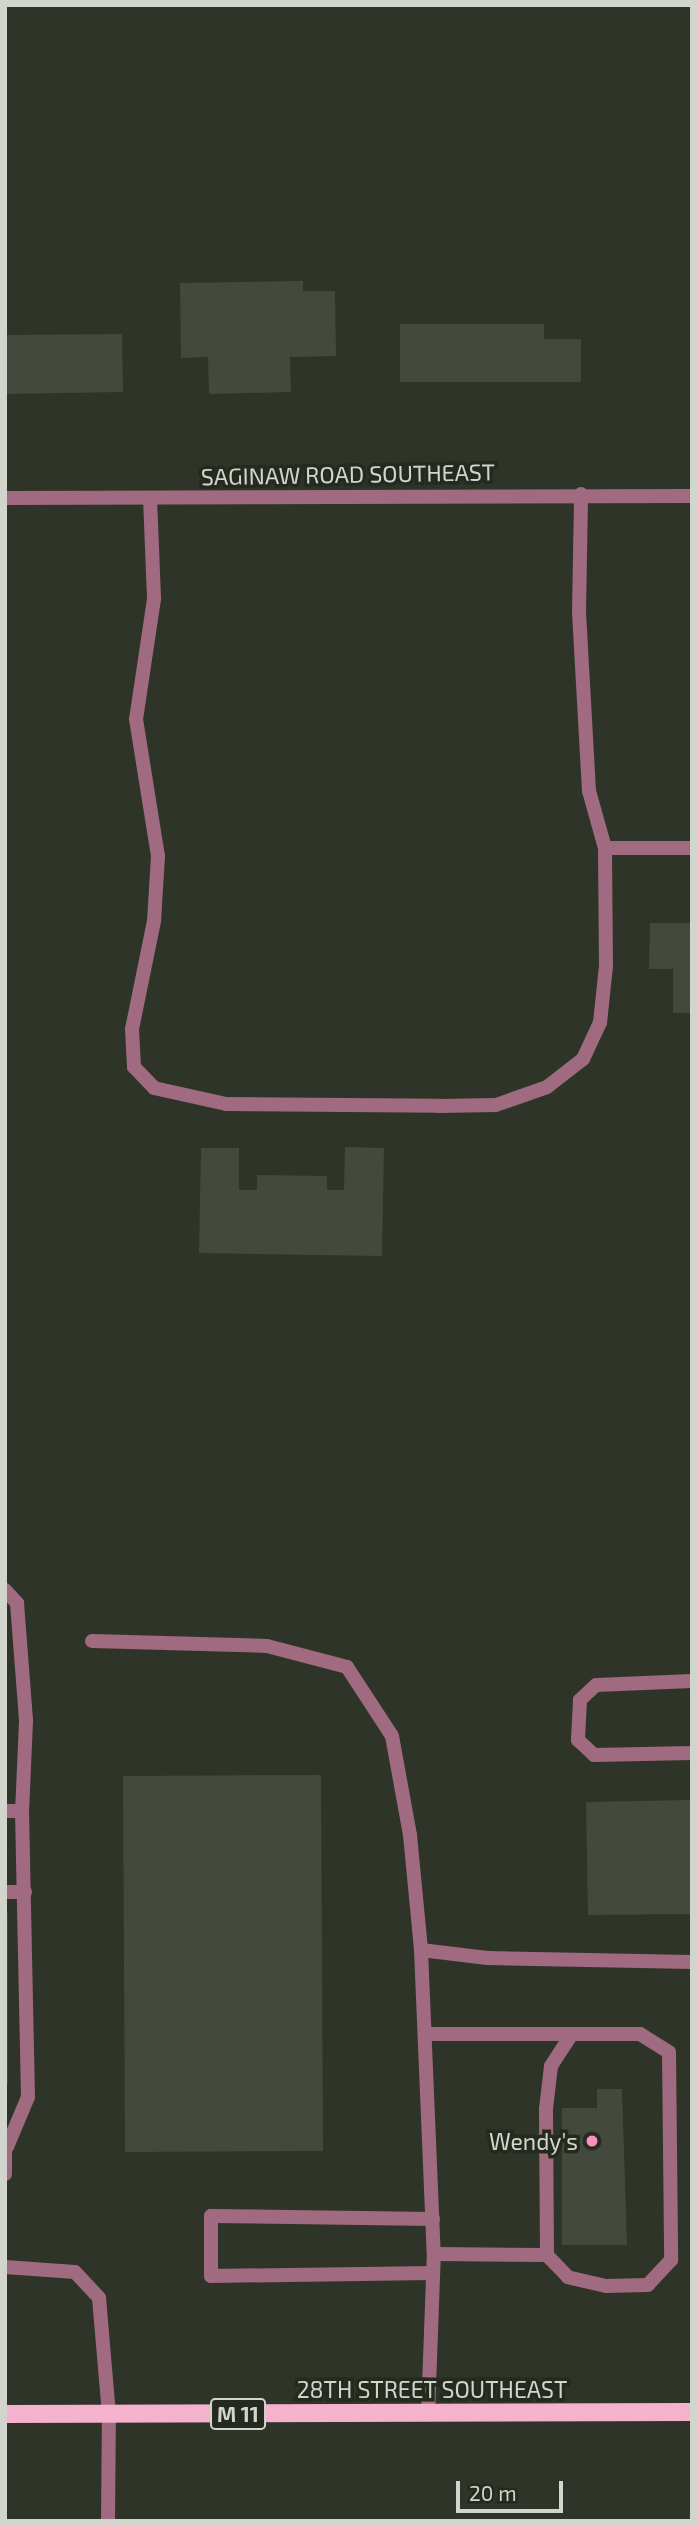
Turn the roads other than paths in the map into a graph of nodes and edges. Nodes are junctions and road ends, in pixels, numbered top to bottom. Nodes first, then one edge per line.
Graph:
1 (581, 494) junction
2 (692, 496) edge
3 (5, 498) edge
4 (150, 498) junction
5 (605, 848) junction
6 (692, 848) edge
7 (5, 1590) edge
8 (92, 1641) dead end
9 (692, 1681) edge
10 (692, 1753) edge
11 (5, 1811) edge
12 (22, 1811) junction
13 (5, 1892) edge
14 (25, 1892) junction
15 (421, 1950) junction
16 (692, 1962) edge
17 (572, 2034) junction
18 (428, 2035) junction
19 (6, 2147) edge
20 (5, 2174) edge
21 (433, 2219) junction
22 (434, 2254) junction
23 (547, 2255) junction
24 (5, 2267) edge
25 (433, 2273) junction
26 (692, 2412) edge
27 (5, 2414) edge
28 (109, 2414) junction
29 (428, 2414) junction
30 (107, 2521) edge

1 - 2 street, SAGINAW ROAD SOUTHEAST
1 - 4 street, SAGINAW ROAD SOUTHEAST
1 - 5 street
3 - 4 street, SAGINAW ROAD SOUTHEAST
4 - 5 street
5 - 6 street
7 - 12 street
8 - 15 street
9 - 10 street
11 - 12 street
12 - 14 street
13 - 14 street
14 - 19 street
15 - 16 street
15 - 18 street
17 - 18 street
17 - 23 street
17 - 23 street
18 - 21 street
19 - 20 street
21 - 22 street
21 - 25 street
22 - 23 street
22 - 25 street
24 - 28 street
25 - 29 street
26 - 29 main road, 28TH STREET SOUTHEAST / M 11
27 - 28 main road, 28TH STREET SOUTHEAST / M 11
28 - 29 main road, 28TH STREET SOUTHEAST / M 11
28 - 30 street

